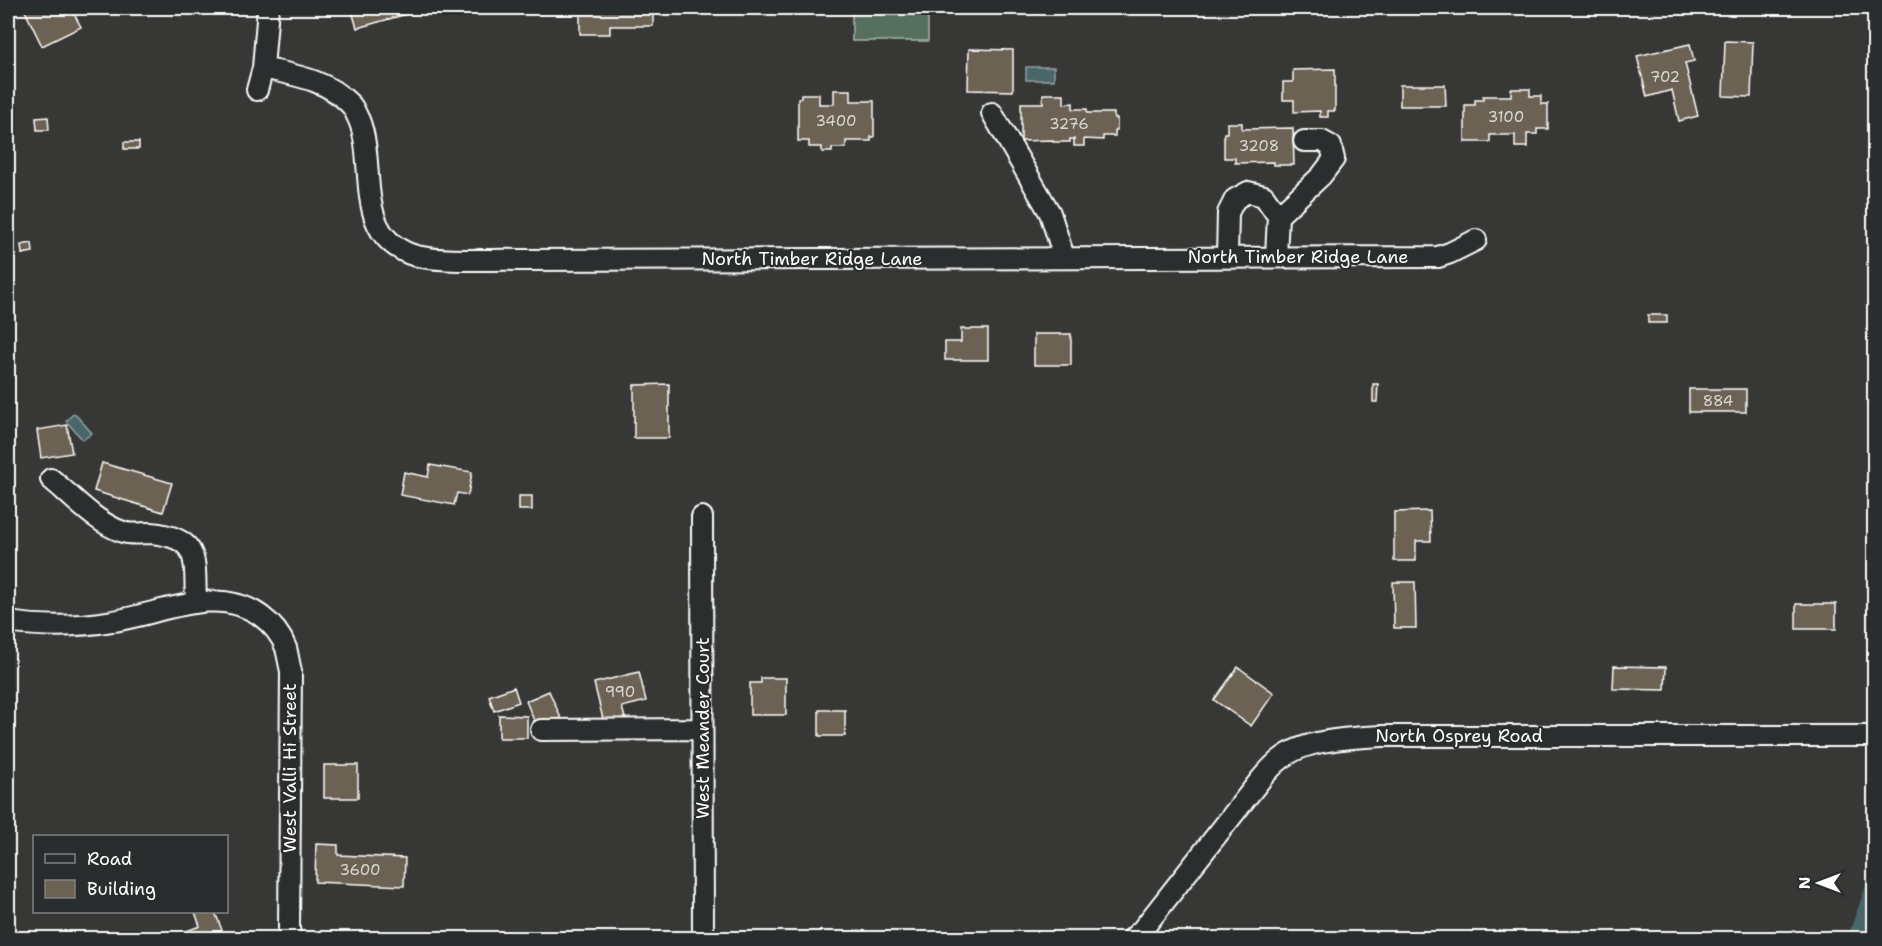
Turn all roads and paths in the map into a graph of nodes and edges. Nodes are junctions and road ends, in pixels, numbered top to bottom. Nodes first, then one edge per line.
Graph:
1 (268, 8) edge
2 (263, 68) junction
3 (257, 90) dead end
4 (992, 113) dead end
5 (1304, 141) dead end
6 (1278, 216) junction
7 (1476, 240) dead end
8 (1227, 256) junction
9 (1276, 256) junction
10 (1064, 257) junction
11 (51, 479) dead end
12 (702, 517) dead end
13 (196, 603) junction
14 (8, 622) edge
15 (702, 729) junction
16 (541, 730) dead end
17 (1875, 736) edge
18 (291, 939) edge
19 (703, 939) edge
20 (1133, 939) edge

1 - 2 street
2 - 3 street
2 - 10 street, North Timber Ridge Lane
4 - 10 street
5 - 6 street
6 - 8 street
6 - 9 street
7 - 9 street, North Timber Ridge Lane
8 - 9 street, North Timber Ridge Lane
8 - 10 street, North Timber Ridge Lane
11 - 13 street
12 - 15 street, West Meander Court
13 - 14 street
13 - 18 street, West Valli Hi Street
15 - 16 street
15 - 19 street, West Meander Court
17 - 20 street, North Osprey Road

